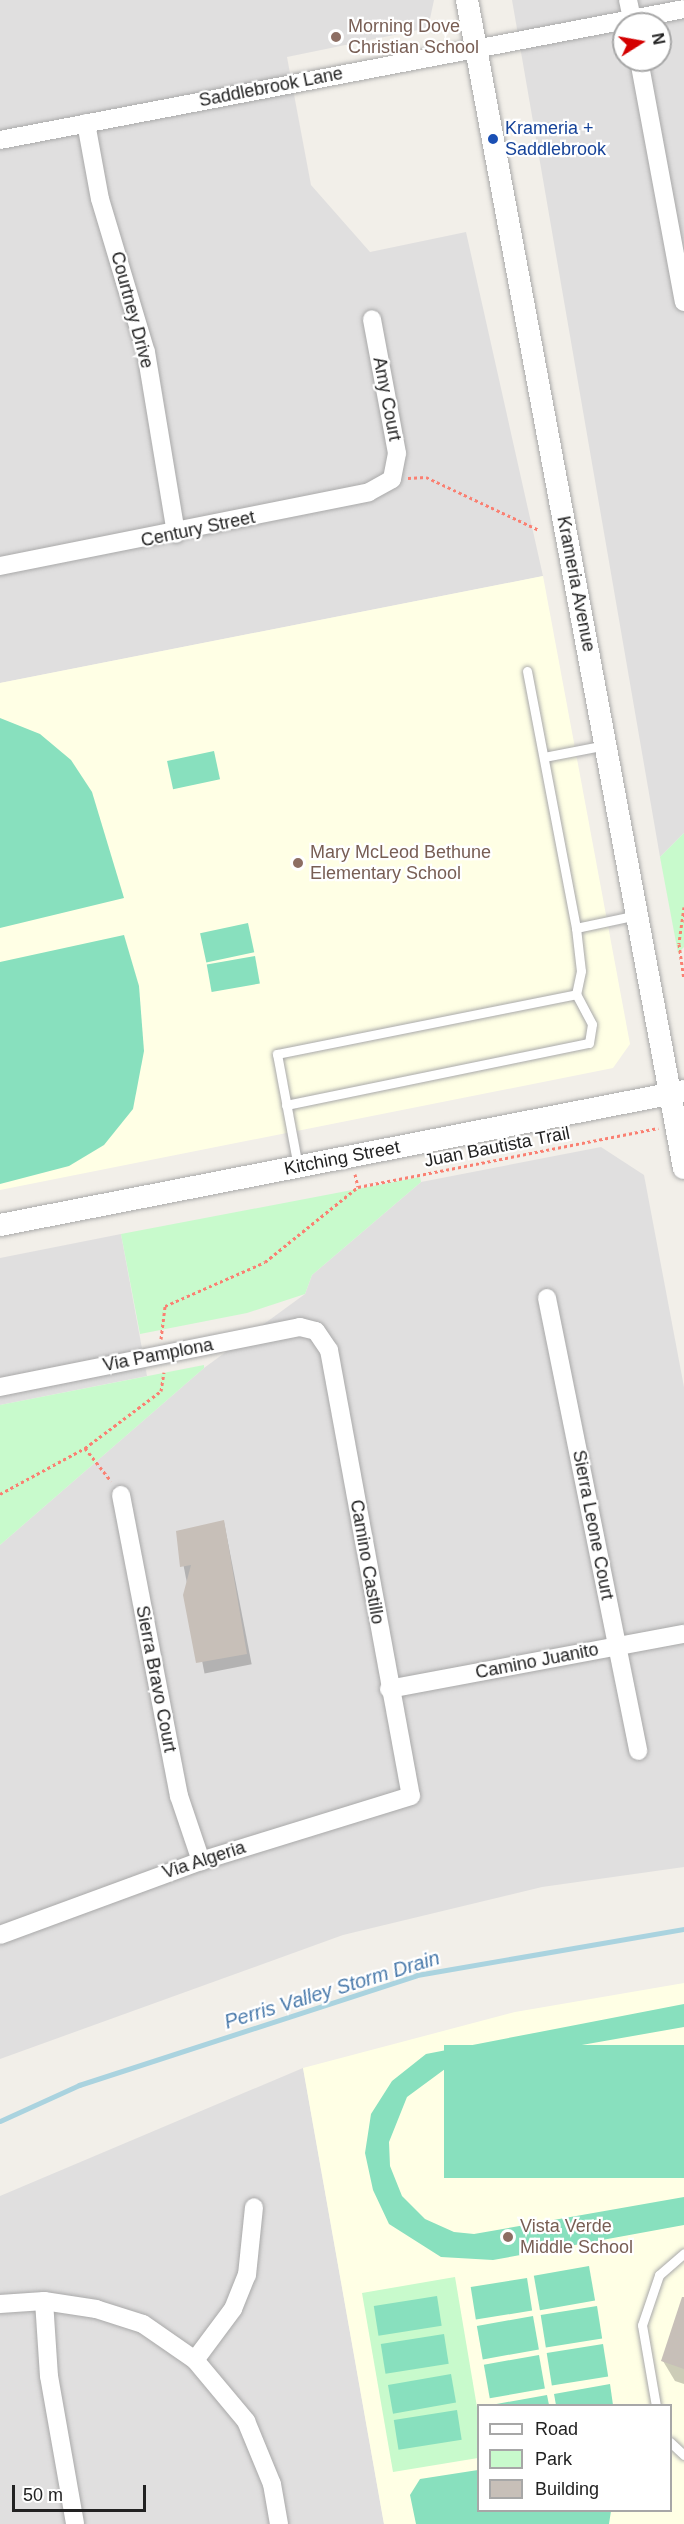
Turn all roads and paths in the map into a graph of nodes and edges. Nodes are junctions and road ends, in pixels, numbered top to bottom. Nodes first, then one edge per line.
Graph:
1 (467, 0) edge
2 (612, 25) edge
3 (476, 47) junction
4 (641, 72) edge
5 (86, 123) junction
6 (0, 140) edge
7 (684, 302) edge
8 (372, 319) dead end
9 (392, 479) junction
10 (539, 530) dead end
11 (176, 534) junction
12 (0, 566) edge
13 (527, 671) dead end
14 (606, 745) junction
15 (544, 757) junction
16 (684, 907) edge
17 (637, 915) junction
18 (576, 928) junction
19 (684, 978) edge
20 (576, 994) junction
21 (677, 1092) edge
22 (286, 1105) junction
23 (643, 1130) dead end
24 (298, 1167) junction
25 (684, 1168) edge
26 (0, 1225) edge
27 (548, 1298) dead end
28 (316, 1331) joint
29 (162, 1355) junction
30 (0, 1387) edge
31 (85, 1448) junction
32 (0, 1494) edge
33 (121, 1494) joint
34 (684, 1634) edge
35 (617, 1646) junction
36 (389, 1689) junction
37 (638, 1751) dead end
38 (411, 1796) joint
39 (201, 1861) junction
40 (0, 1935) edge
41 (254, 2207) dead end
42 (684, 2253) edge
43 (44, 2301) junction
44 (0, 2304) edge
45 (195, 2360) junction
46 (656, 2404) edge
47 (672, 2444) edge
48 (684, 2455) edge
49 (75, 2524) edge
50 (279, 2524) edge

1 - 3 street, Krameria Avenue
2 - 3 street, Saddlebrook Lane
3 - 5 street, Saddlebrook Lane
3 - 14 street, Krameria Avenue
4 - 7 street
5 - 6 street, Saddlebrook Lane
5 - 11 street, Courtney Drive
8 - 9 street, Amy Court
9 - 10 path
9 - 11 street, Century Street
11 - 12 street, Century Street
13 - 15 lane
14 - 15 lane
14 - 17 street, Krameria Avenue
15 - 18 lane
16 - 19 path
17 - 18 lane
17 - 21 street, Krameria Avenue
18 - 20 lane
20 - 22 lane
20 - 22 lane
21 - 24 street, Kitching Street
21 - 25 street, Krameria Avenue
22 - 24 lane
23 - 29 path, Juan Bautista Trail
24 - 26 street, Kitching Street
27 - 35 street, Sierra Leone Court
28 - 29 street, Via Pamplona
28 - 36 street, Camino Castillo
29 - 30 street, Via Pamplona
29 - 31 path, Juan Bautista Trail
31 - 32 path, Juan Bautista Trail
31 - 33 path
33 - 39 street, Sierra Bravo Court
34 - 35 street, Camino Juanito
35 - 36 street, Camino Juanito
35 - 37 street, Sierra Leone Court
36 - 38 street, Camino Castillo
38 - 39 street, Via Algeria
39 - 40 street, Via Algeria
41 - 45 street
42 - 46 lane
43 - 44 street
43 - 45 street
43 - 49 street
45 - 50 street
47 - 48 lane

